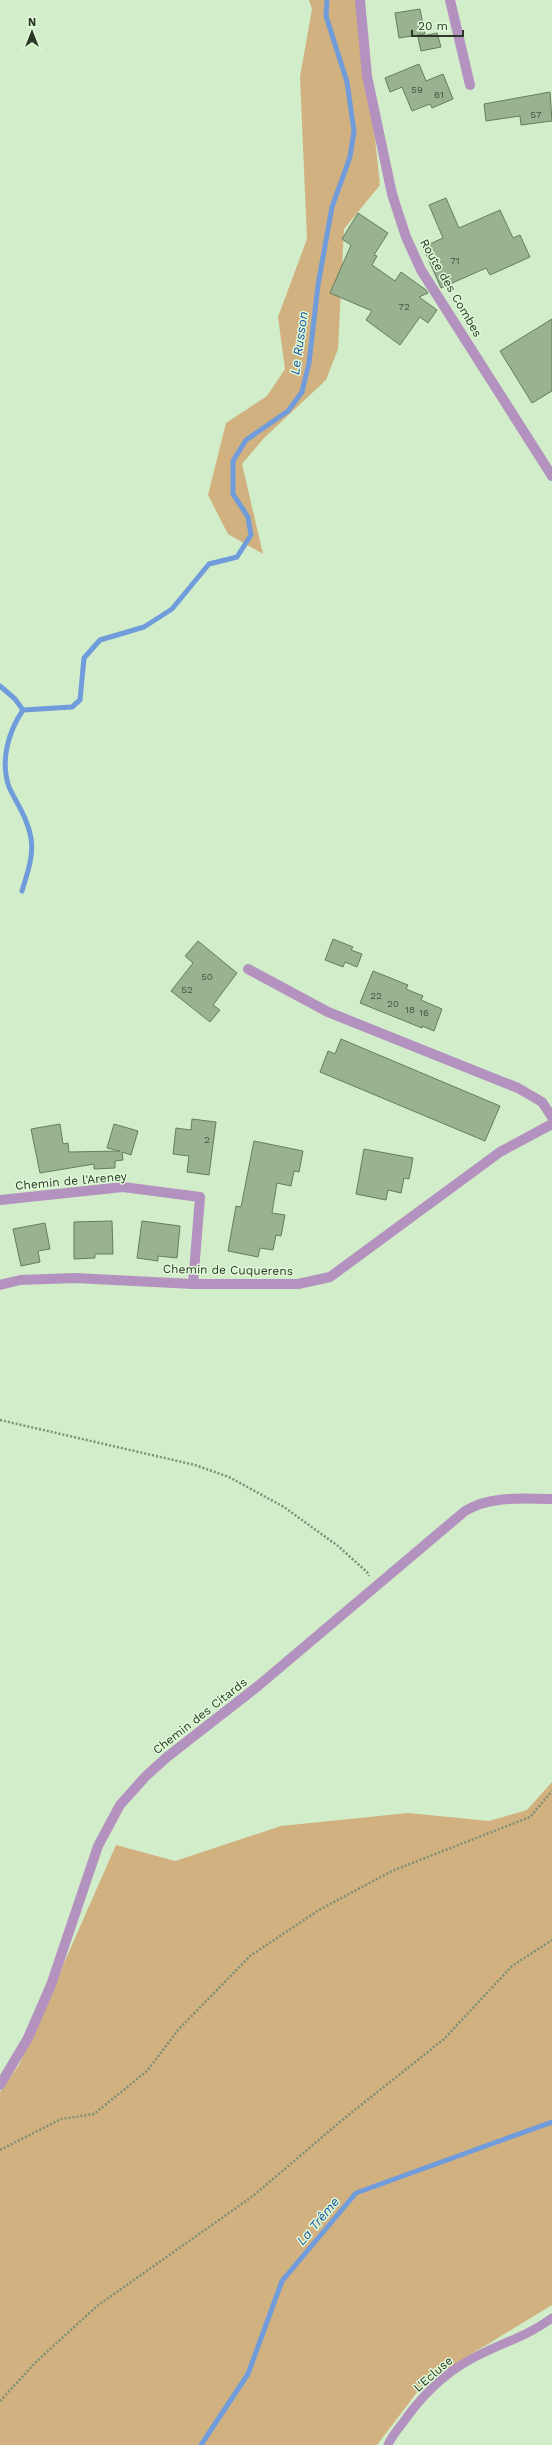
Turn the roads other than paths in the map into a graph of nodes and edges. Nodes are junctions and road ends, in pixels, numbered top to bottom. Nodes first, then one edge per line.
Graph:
1 (360, 0) edge
2 (450, 0) edge
3 (470, 85) dead end
4 (552, 476) edge
5 (248, 969) dead end
6 (552, 1116) edge
7 (552, 1124) edge
8 (0, 1200) edge
9 (192, 1284) junction
10 (0, 1286) edge
11 (552, 1499) edge
12 (0, 2085) edge
13 (552, 2318) edge
14 (388, 2445) edge

1 - 4 street, Route des Combes
2 - 3 street
5 - 6 street
7 - 9 street, Chemin de Cuquerens
8 - 9 street, Chemin de l'Areney
9 - 10 street, Chemin de Cuquerens
11 - 12 street, Chemin des Citards
13 - 14 lane, L'Ecluse

